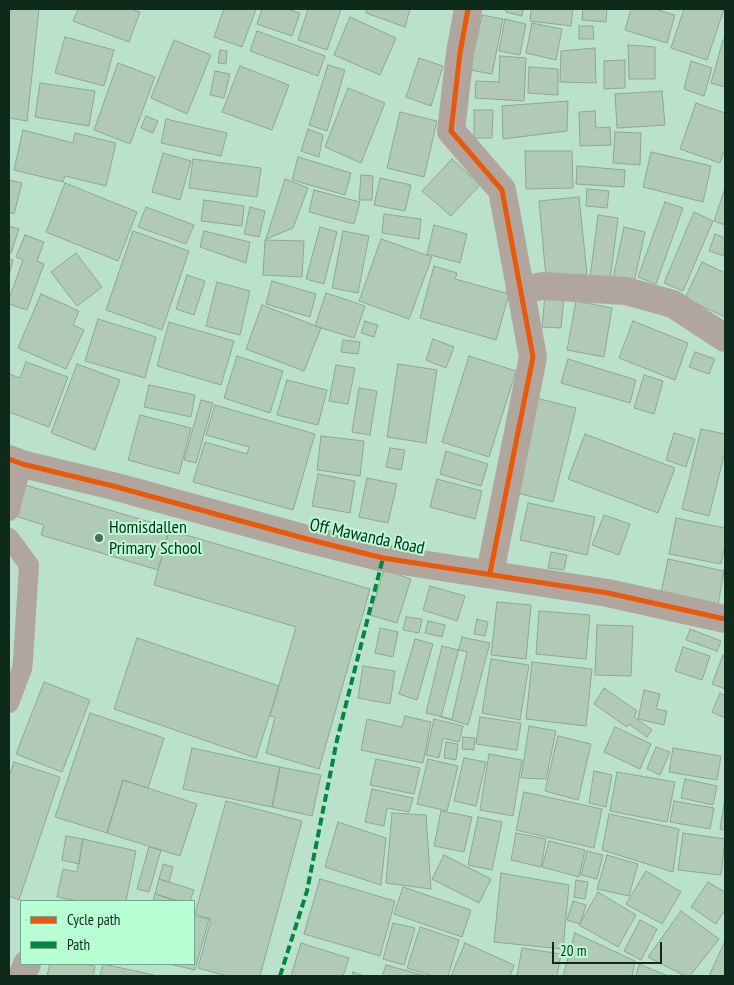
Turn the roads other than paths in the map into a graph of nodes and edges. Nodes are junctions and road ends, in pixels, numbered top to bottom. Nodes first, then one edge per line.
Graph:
1 (468, 9) edge
2 (520, 290) junction
3 (725, 338) edge
4 (16, 462) edge
5 (9, 511) edge
6 (9, 538) edge
7 (490, 573) junction
8 (725, 619) edge
9 (16, 660) edge
10 (9, 703) edge

1 - 2 street
2 - 3 street
2 - 7 street
4 - 5 lane
4 - 7 street, Off Mawanda Road
6 - 9 lane
7 - 8 street, Off Mawanda Road
9 - 10 lane

